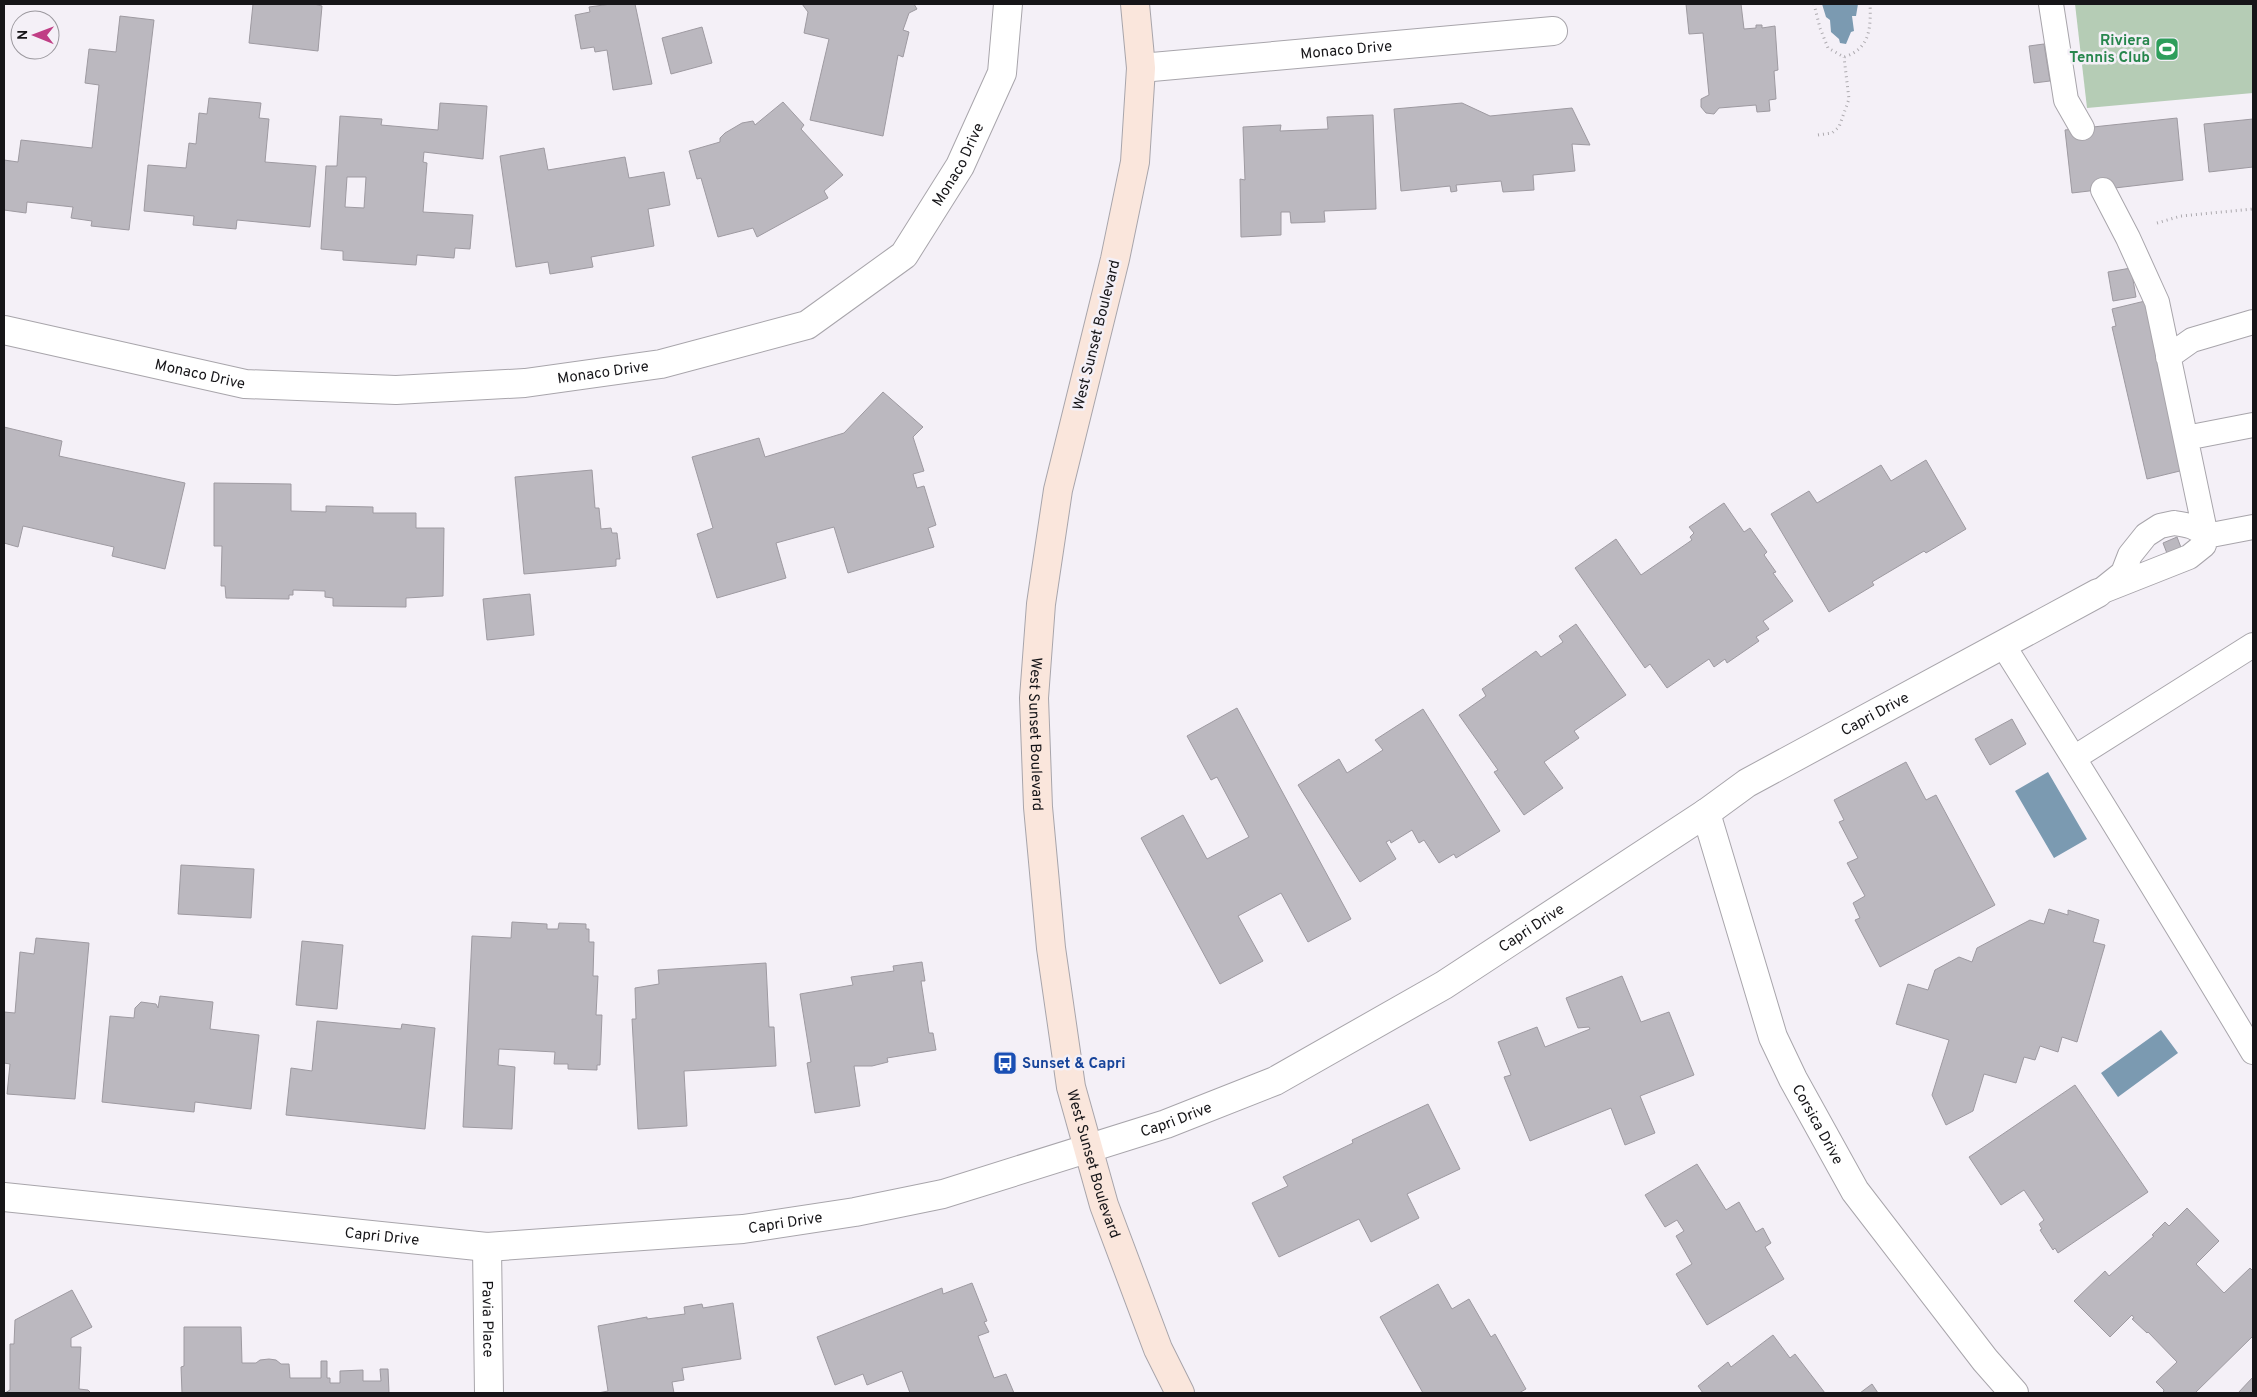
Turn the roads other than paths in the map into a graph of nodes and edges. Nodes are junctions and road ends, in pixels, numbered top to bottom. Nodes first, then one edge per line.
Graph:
1 (1008, 4) edge
2 (1135, 4) edge
3 (2051, 4) edge
4 (1553, 31) dead end
5 (1141, 68) junction
6 (2082, 128) dead end
7 (2103, 190) dead end
8 (2253, 322) edge
9 (4, 330) edge
10 (2168, 357) junction
11 (2253, 425) edge
12 (2186, 438) junction
13 (2253, 528) edge
14 (2206, 536) junction
15 (2098, 593) junction
16 (2003, 645) junction
17 (2253, 645) edge
18 (2074, 758) junction
19 (1706, 813) junction
20 (2253, 1052) edge
21 (1087, 1148) junction
22 (4, 1197) edge
23 (487, 1247) junction
24 (488, 1393) edge
25 (1180, 1393) edge
26 (2014, 1393) edge

1 - 9 street, Monaco Drive
2 - 5 main road, West Sunset Boulevard
3 - 6 lane
4 - 5 street, Monaco Drive
5 - 21 main road, West Sunset Boulevard
7 - 10 lane
8 - 10 lane
10 - 12 lane
11 - 12 lane
12 - 14 lane
13 - 14 lane
14 - 15 lane, Capri Drive
14 - 15 lane
15 - 16 street, Capri Drive
16 - 18 lane
16 - 19 street, Capri Drive
17 - 18 lane
18 - 20 lane
19 - 21 street, Capri Drive
19 - 26 street, Corsica Drive
21 - 23 street, Capri Drive
21 - 25 main road, West Sunset Boulevard
22 - 23 street, Capri Drive
23 - 24 street, Pavia Place

